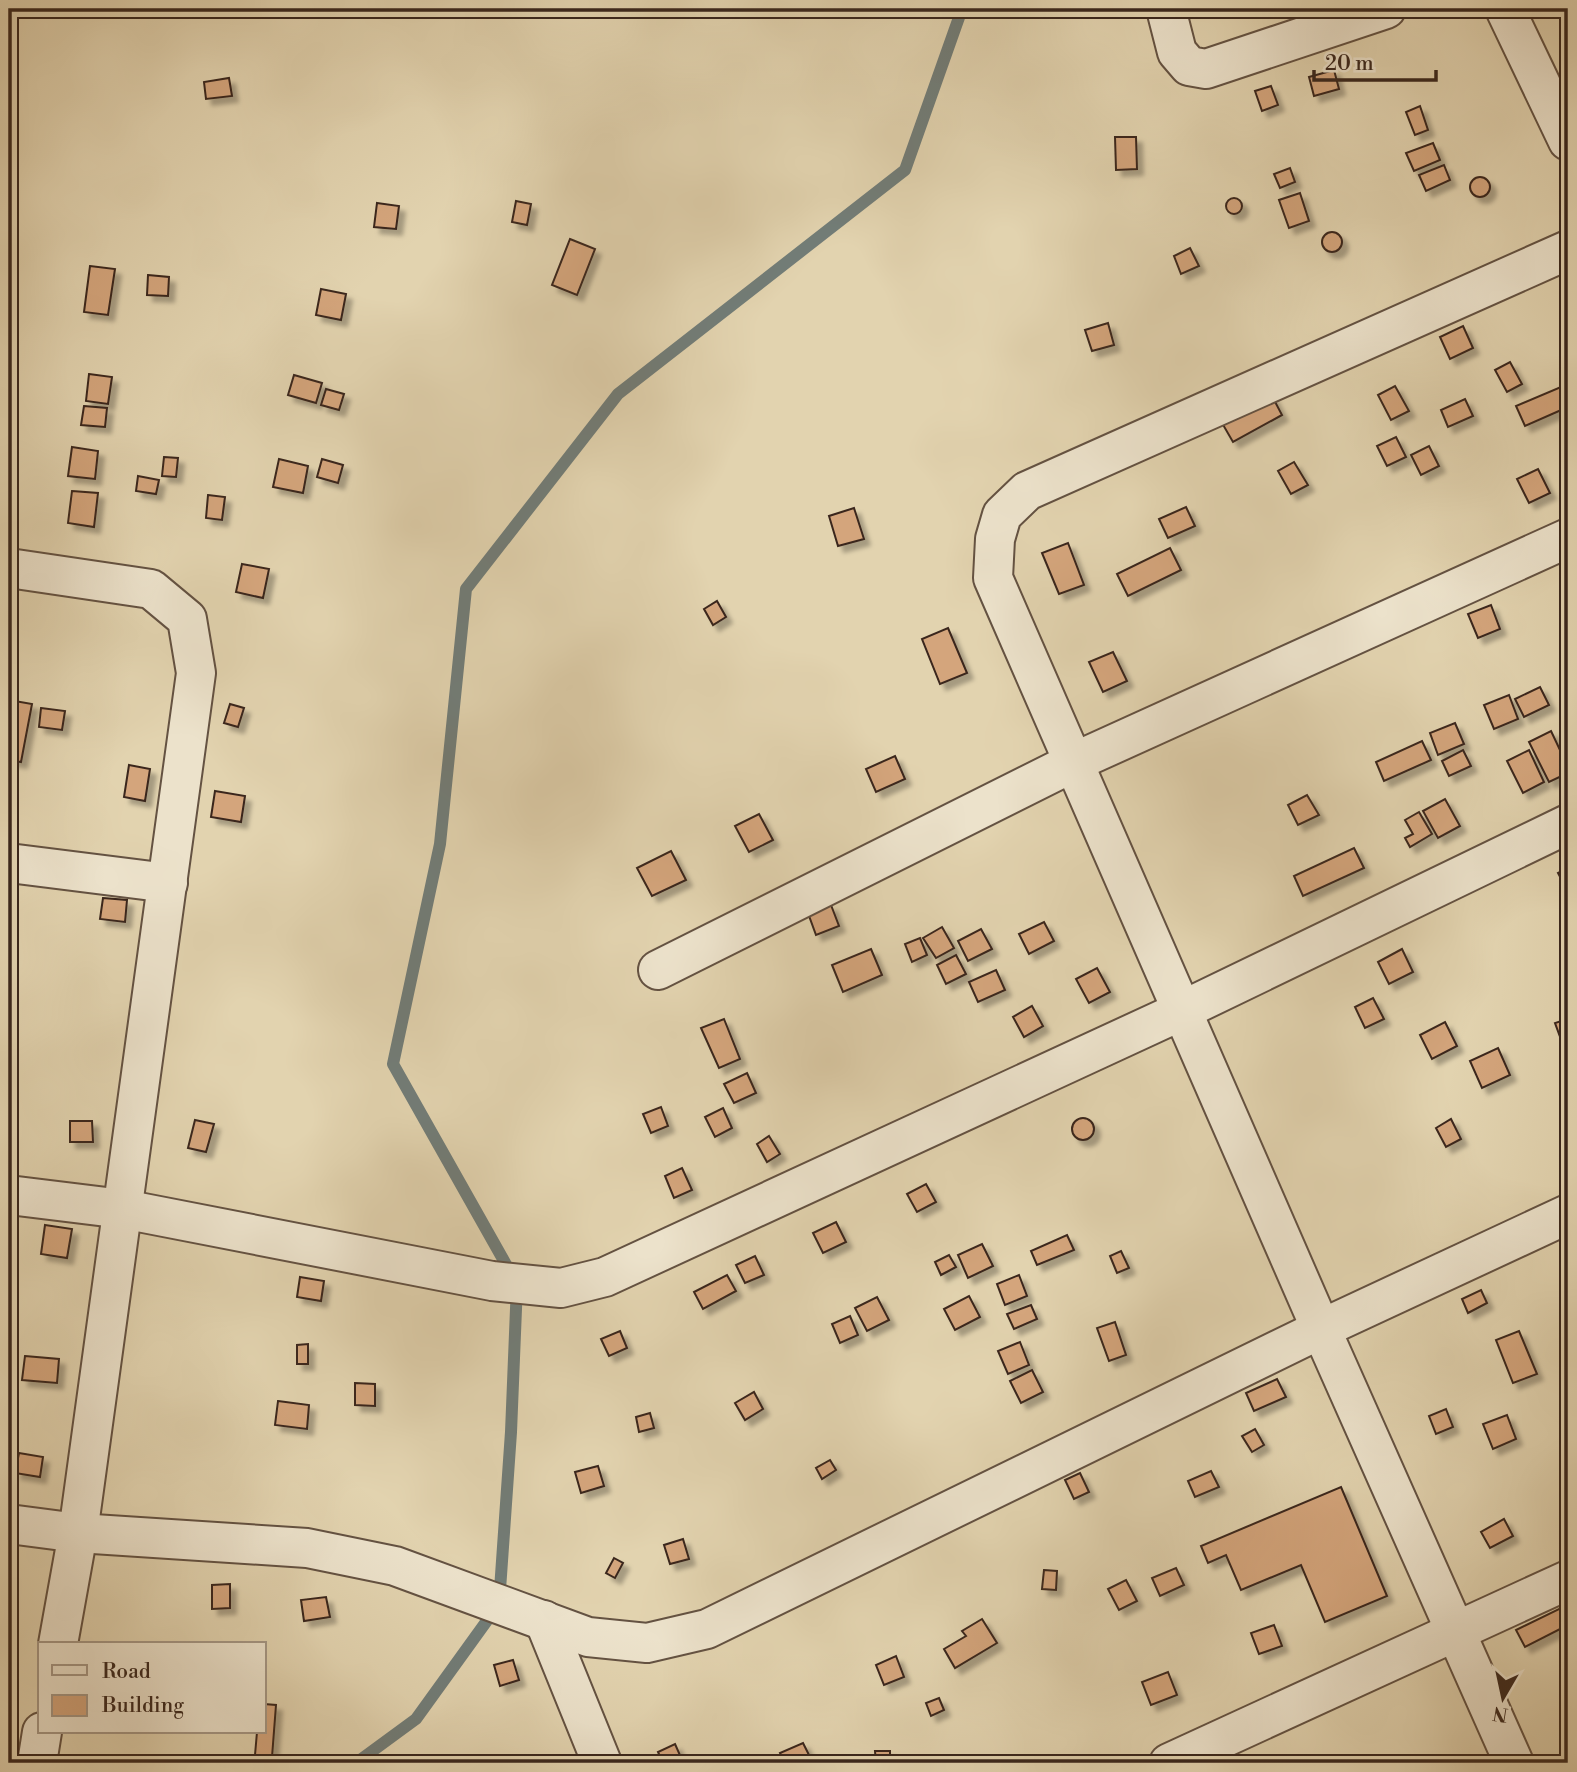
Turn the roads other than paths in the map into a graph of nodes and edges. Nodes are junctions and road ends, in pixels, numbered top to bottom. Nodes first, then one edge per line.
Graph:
1 (1167, 9) edge
2 (1386, 9) edge
3 (1505, 9) edge
4 (1568, 141) edge
5 (1568, 250) edge
6 (1568, 538) edge
7 (9, 568) edge
8 (1072, 763) junction
9 (1568, 824) edge
10 (9, 863) edge
11 (167, 883) junction
12 (658, 970) dead end
13 (1181, 1010) junction
14 (9, 1195) edge
15 (123, 1209) junction
16 (1568, 1214) edge
17 (1321, 1329) junction
18 (9, 1524) edge
19 (78, 1533) junction
20 (1568, 1580) edge
21 (544, 1620) junction
22 (1456, 1632) junction
23 (58, 1642) edge
24 (42, 1734) edge
25 (37, 1763) edge
26 (601, 1763) edge
27 (1169, 1763) edge
28 (1514, 1763) edge

1 - 2 street
3 - 4 street
5 - 8 street
6 - 8 street
7 - 11 street
8 - 12 street
8 - 13 street
9 - 13 street
10 - 11 street
11 - 15 street
13 - 15 street
13 - 17 street
14 - 15 street
15 - 19 street
16 - 17 street
17 - 21 street
17 - 22 street
18 - 19 street
19 - 21 street
19 - 23 street
20 - 22 street
21 - 26 street
22 - 27 street
22 - 28 street
24 - 25 street

